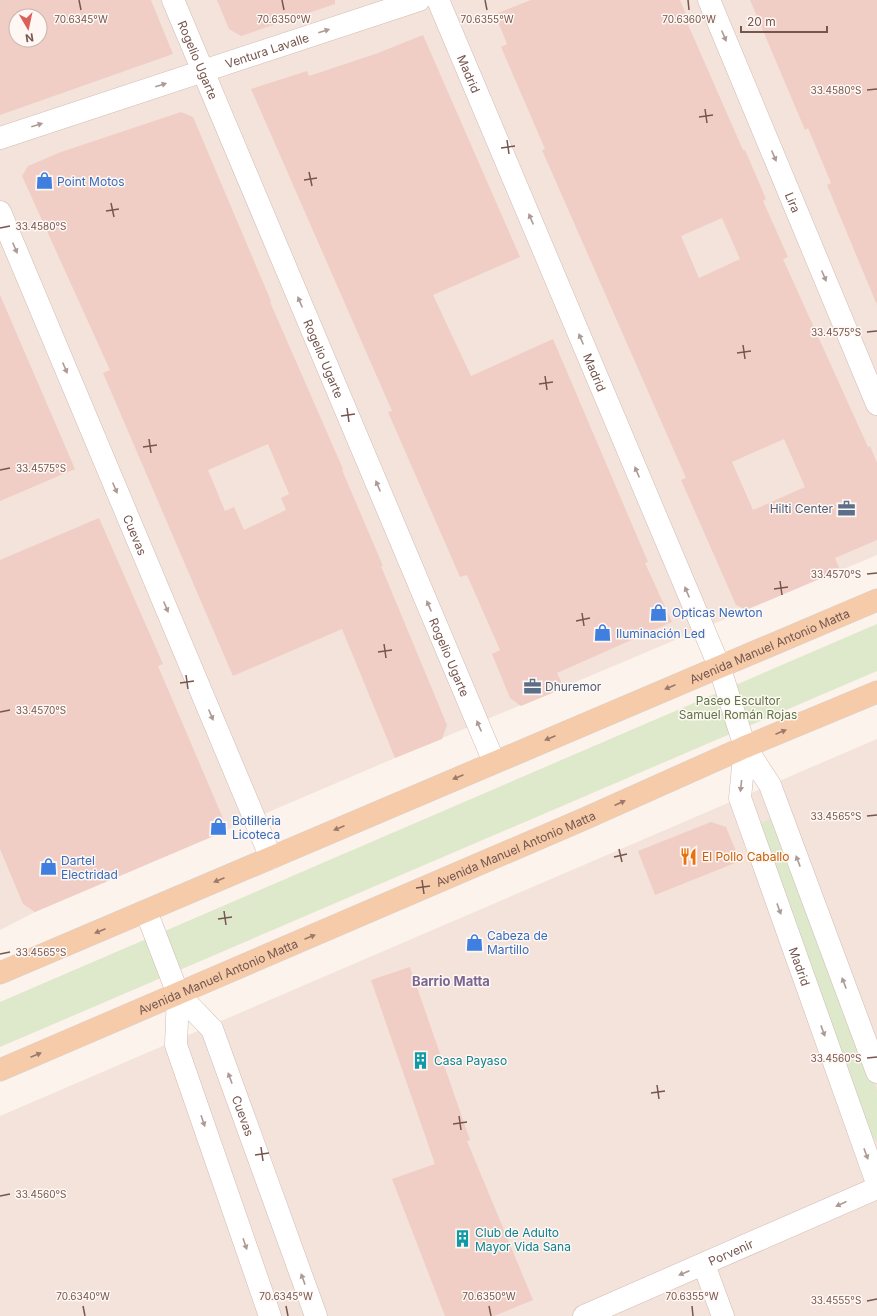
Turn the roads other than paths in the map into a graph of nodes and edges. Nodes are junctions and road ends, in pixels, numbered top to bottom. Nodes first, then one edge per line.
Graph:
1 (173, 0) edge
2 (419, 0) edge
3 (438, 0) edge
4 (709, 0) edge
5 (203, 71) junction
6 (0, 138) edge
7 (0, 212) edge
8 (877, 404) edge
9 (877, 600) edge
10 (719, 666) junction
11 (877, 692) edge
12 (745, 747) junction
13 (494, 762) junction
14 (271, 858) junction
15 (146, 911) junction
16 (1, 969) edge
17 (178, 994) junction
18 (0, 1070) edge
19 (877, 1072) edge
20 (877, 1183) edge
21 (877, 1188) edge
22 (704, 1265) junction
23 (617, 1310) edge
24 (270, 1316) edge
25 (316, 1316) edge
26 (584, 1316) edge
27 (722, 1316) edge

1 - 5 street, Rogelio Ugarte
5 -> 2 street, Ventura Lavalle
10 -> 3 street, Madrid
4 -> 8 street, Lira
6 -> 5 street, Ventura Lavalle
13 -> 5 street, Rogelio Ugarte
7 -> 14 street, Cuevas
9 - 10 main road, Avenida Manuel Antonio Matta
10 - 12 street, Madrid
10 -> 13 main road, Avenida Manuel Antonio Matta
12 -> 11 main road, Avenida Manuel Antonio Matta
17 -> 12 main road, Avenida Manuel Antonio Matta
19 -> 12 street, Madrid
12 -> 20 street, Madrid
13 -> 14 main road, Avenida Manuel Antonio Matta
14 -> 15 main road, Avenida Manuel Antonio Matta
15 -> 16 main road, Avenida Manuel Antonio Matta
15 - 17 street, Cuevas
18 -> 17 main road, Avenida Manuel Antonio Matta
17 -> 24 street, Cuevas
25 -> 17 street, Cuevas
21 -> 22 street, Porvenir
22 -> 23 street, Porvenir
22 - 27 street
23 - 26 street, Porvenir

